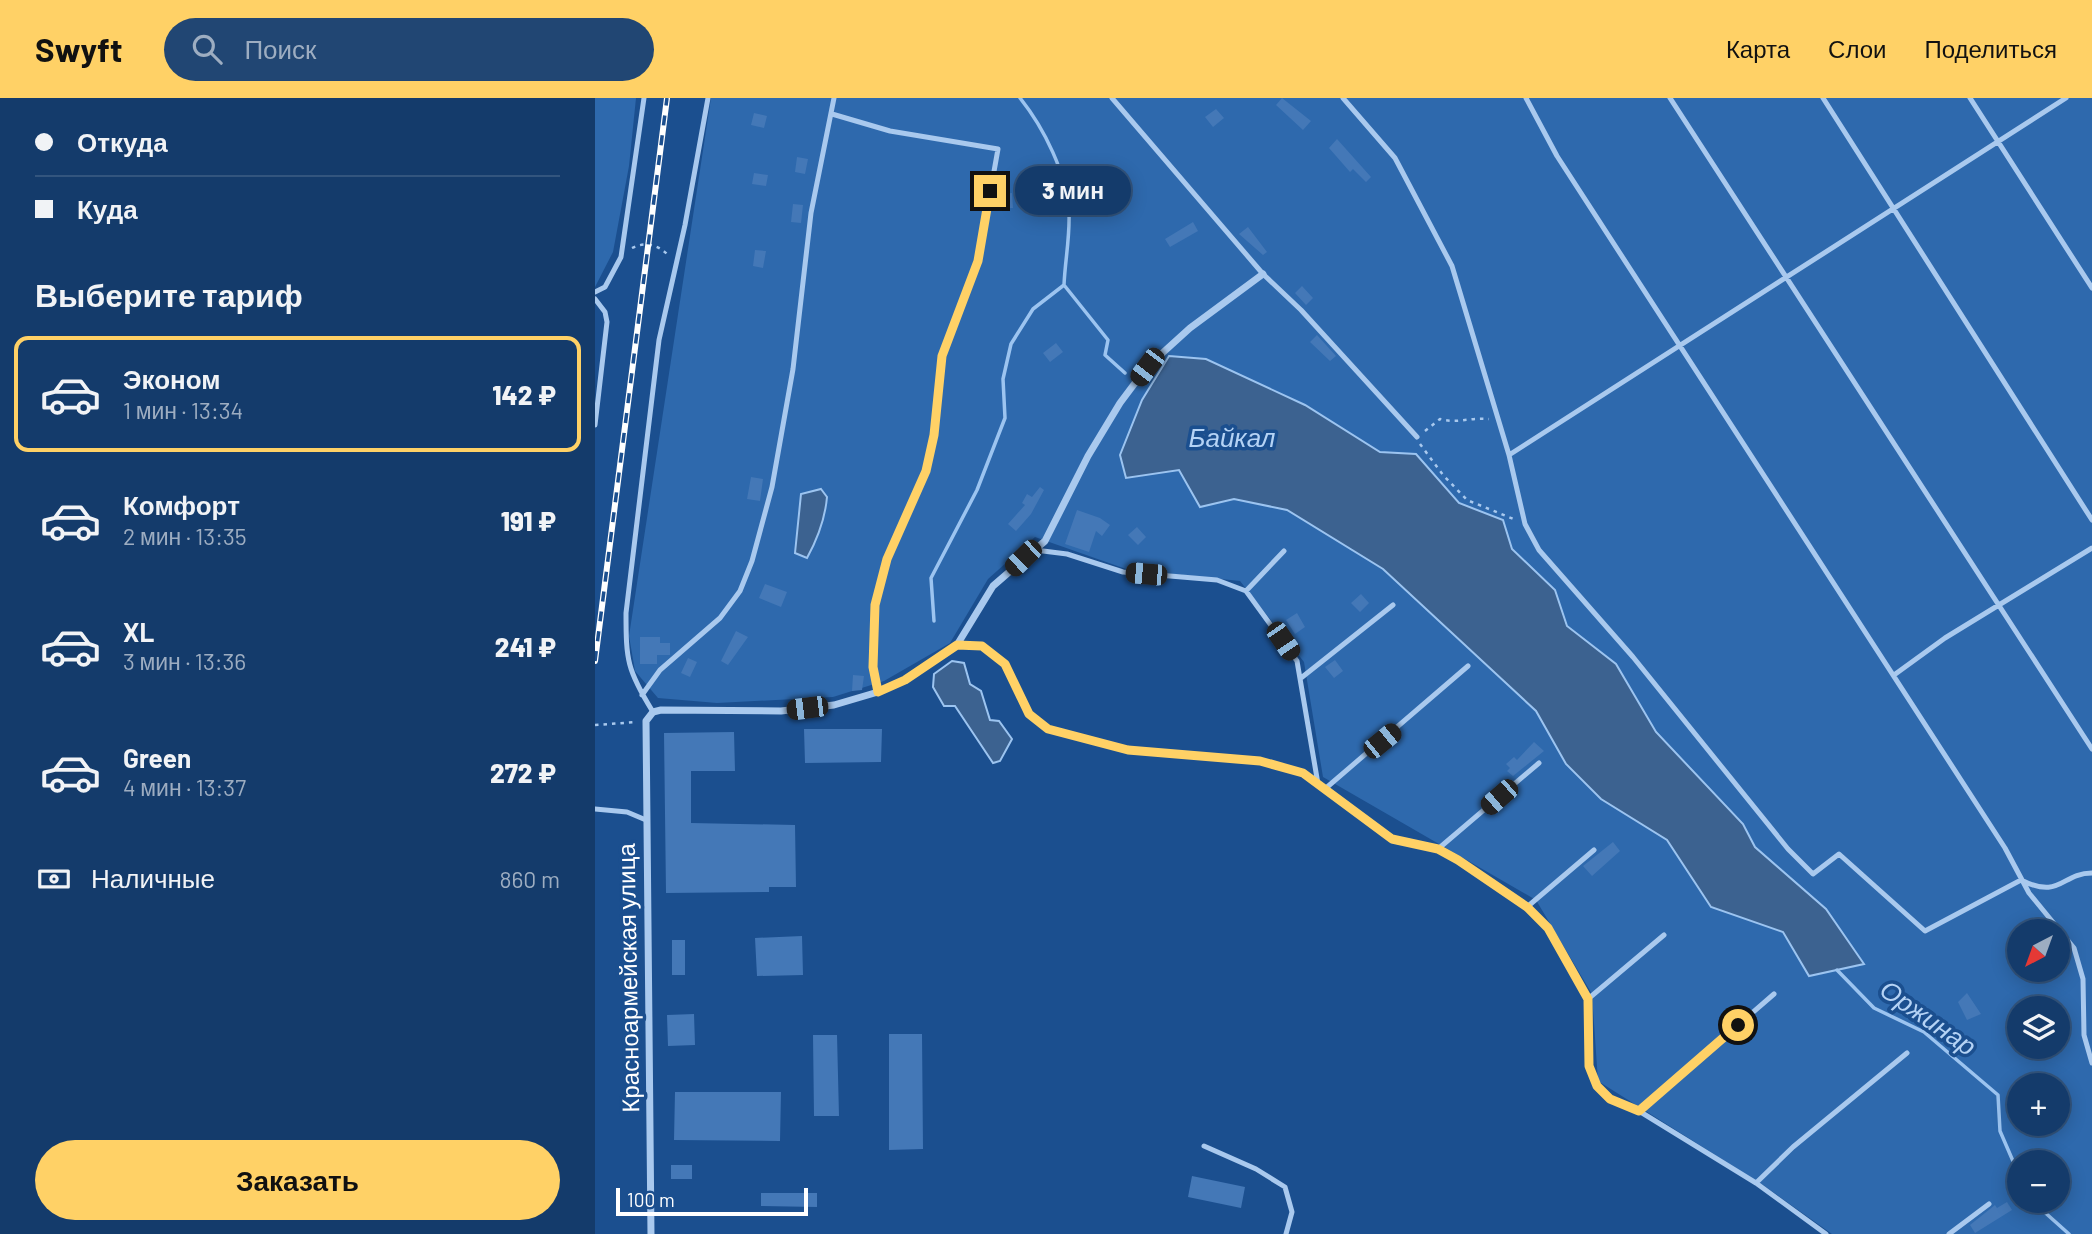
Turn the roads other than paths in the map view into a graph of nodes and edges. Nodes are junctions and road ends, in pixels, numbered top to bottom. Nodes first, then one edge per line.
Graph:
1 (644, 98) edge
2 (708, 98) edge
3 (834, 98) edge
4 (1112, 98) edge
5 (1343, 98) edge
6 (1526, 98) edge
7 (1670, 98) edge
8 (1823, 98) edge
9 (1970, 98) edge
10 (2066, 98) edge
11 (832, 114) junction
12 (1998, 142) junction
13 (1894, 208) junction
14 (1263, 274) junction
15 (1787, 276) junction
16 (2092, 288) edge
17 (595, 292) edge
18 (595, 299) edge
19 (1681, 346) junction
20 (595, 425) edge
21 (1417, 437) road end
22 (1509, 455) junction
23 (2092, 520) edge
24 (2092, 548) edge
25 (1034, 549) junction
26 (1284, 551) dead end
27 (1246, 591) junction
28 (1393, 605) dead end
29 (1998, 606) junction
30 (957, 645) junction
31 (1468, 666) dead end
32 (1894, 674) junction
33 (1301, 678) junction
34 (878, 692) junction
35 (642, 695) junction
36 (653, 712) junction
37 (2092, 750) edge
38 (1539, 763) dead end
39 (1318, 784) junction
40 (1326, 788) junction
41 (595, 808) edge
42 (646, 820) junction
43 (1438, 849) junction
44 (1594, 850) dead end
45 (2092, 873) edge
46 (2021, 880) junction
47 (1527, 907) junction
48 (1664, 934) dead end
49 (1774, 994) dead end
50 (1588, 999) junction
51 (1907, 1053) dead end
52 (2092, 1063) edge
53 (1639, 1111) junction
54 (1204, 1146) dead end
55 (1756, 1183) junction
56 (1989, 1204) dead end
57 (651, 1234) edge
58 (1286, 1234) edge
59 (1826, 1234) edge
60 (1949, 1234) edge

1 - 17 lane
2 - 35 lane
3 - 11 lane
4 - 14 lane
5 - 22 lane
6 - 19 lane
7 - 15 lane
8 - 13 lane
9 - 12 lane
10 - 12 lane
11 - 34 lane
11 - 35 lane
12 - 13 lane
12 - 16 lane
13 - 15 lane
13 - 23 lane
14 - 21 lane
14 - 25 street
15 - 19 lane
15 - 29 lane
18 - 20 lane
19 - 22 lane
19 - 32 lane
22 - 46 lane
24 - 29 lane
25 - 27 lane
25 - 30 street
26 - 27 lane
27 - 33 lane
28 - 33 lane
29 - 32 lane
29 - 37 lane
30 - 34 street
30 - 39 lane
31 - 40 lane
32 - 46 lane
33 - 39 lane
34 - 36 street
35 - 36 lane
36 - 42 street, Красноармейская улица
38 - 43 lane
39 - 40 lane
40 - 43 lane
41 - 42 lane
42 - 57 street, Красноармейская улица
43 - 47 lane
44 - 47 lane
45 - 46 lane
46 - 52 lane
47 - 50 lane
48 - 50 lane
49 - 53 lane
50 - 53 lane
51 - 55 lane
53 - 55 lane
54 - 58 lane
55 - 59 lane
56 - 60 lane

